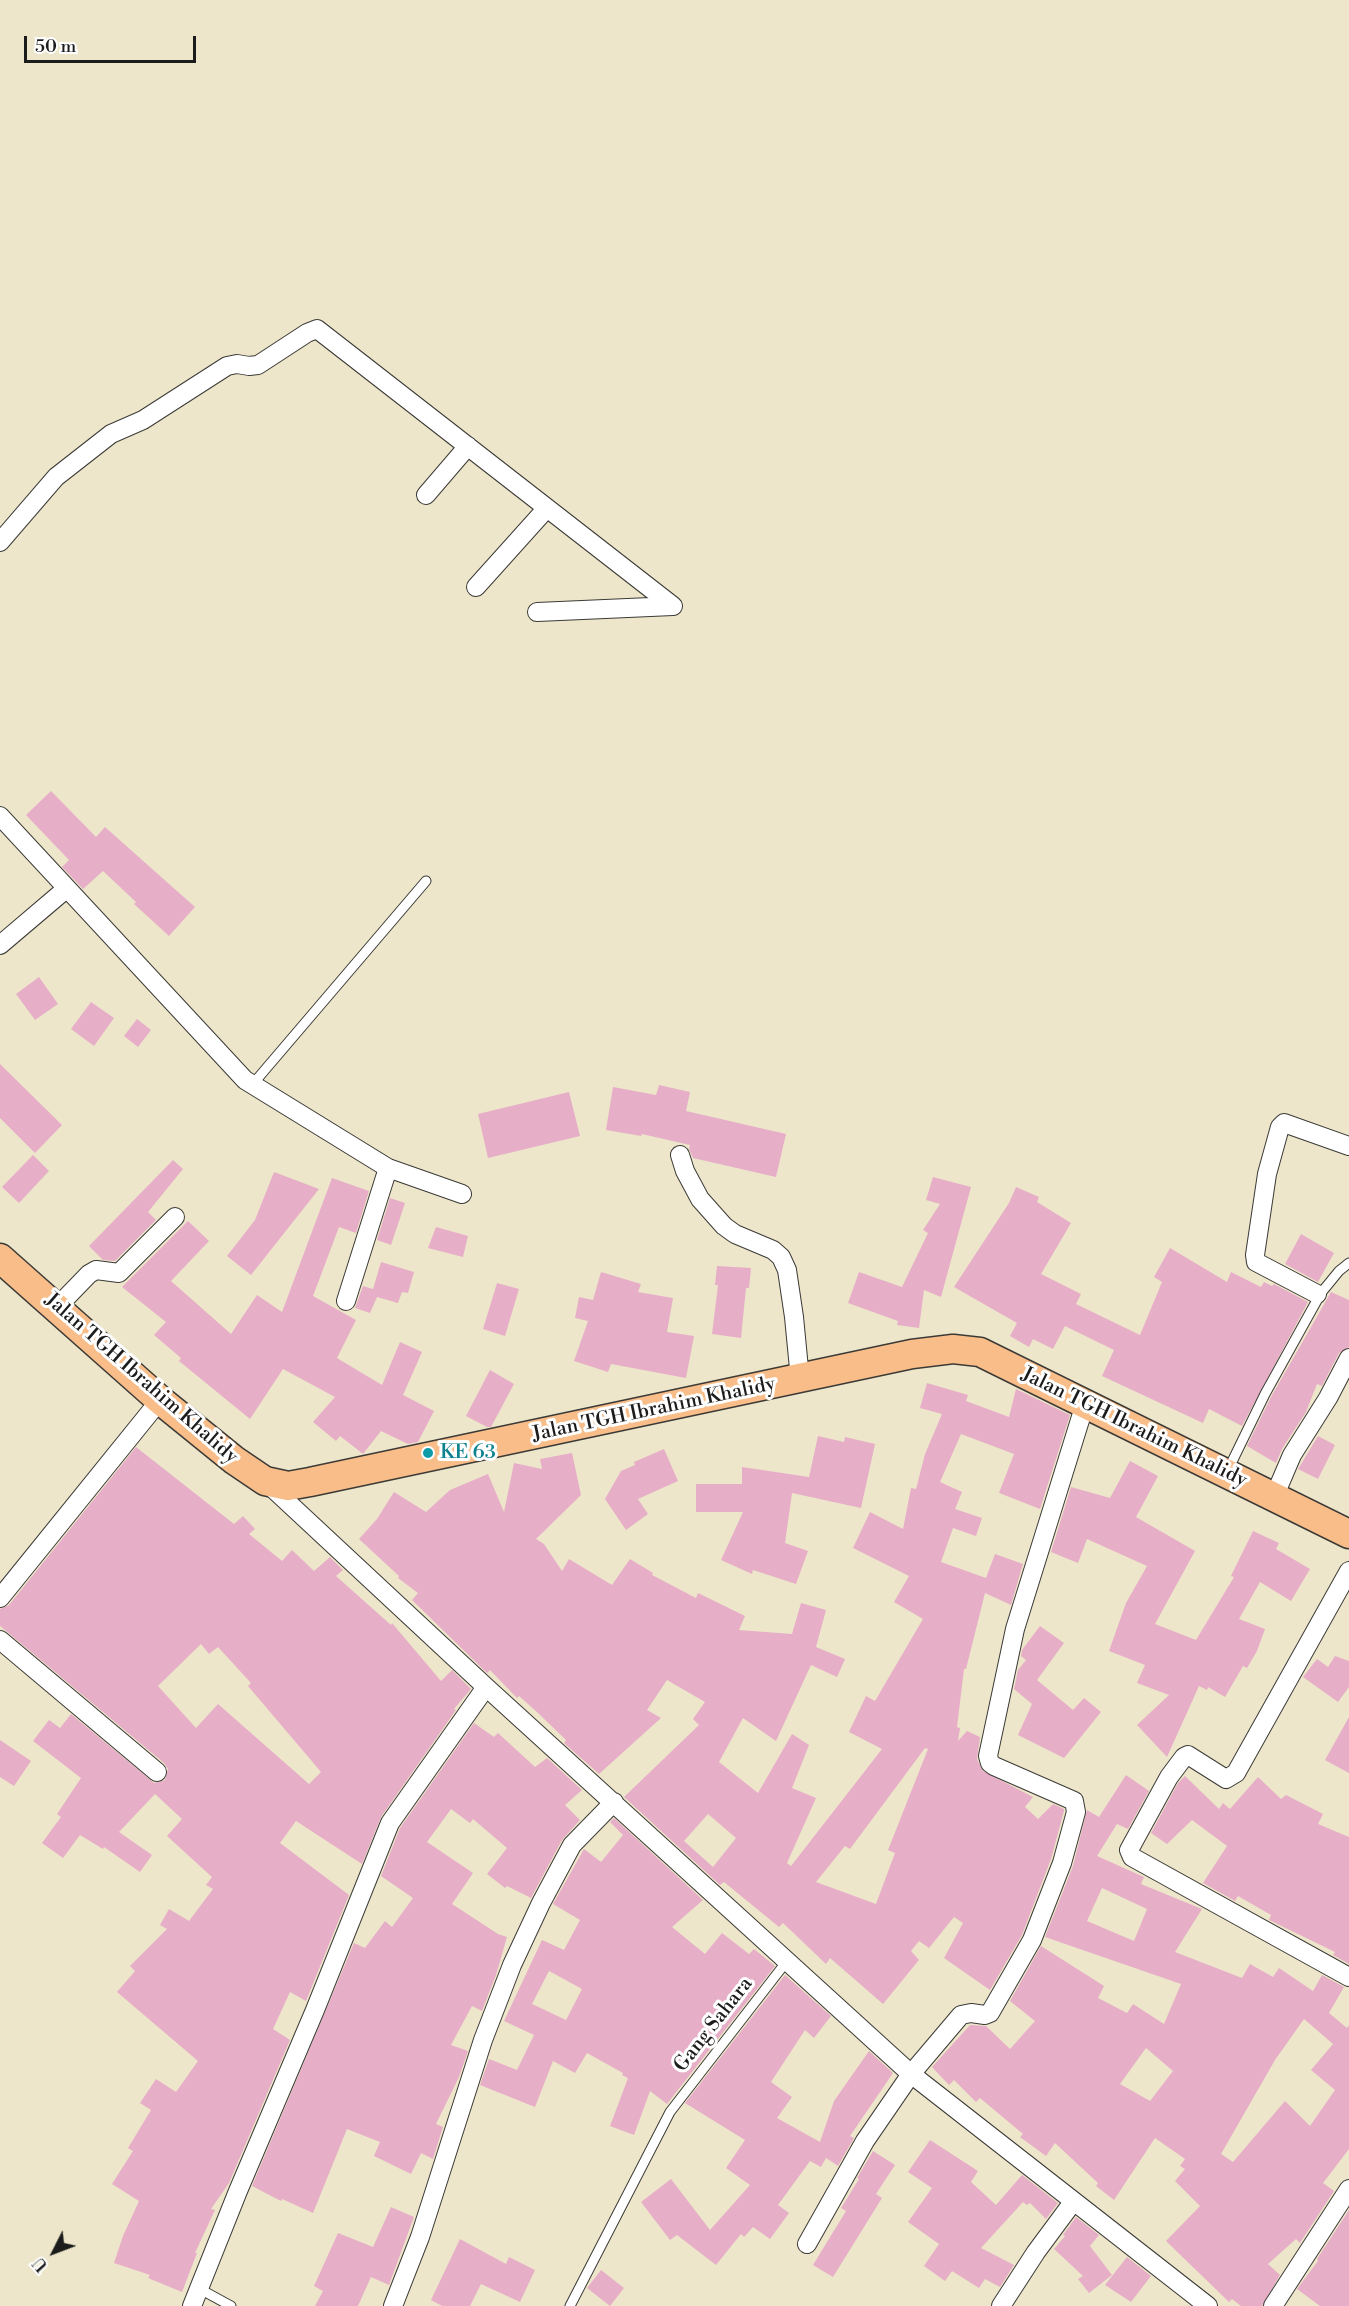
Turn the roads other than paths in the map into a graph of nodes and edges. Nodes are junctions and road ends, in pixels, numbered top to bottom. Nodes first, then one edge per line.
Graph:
1 (468, 446) junction
2 (426, 495) dead end
3 (548, 508) junction
4 (0, 542) edge
5 (476, 587) dead end
6 (537, 612) dead end
7 (0, 816) edge
8 (426, 881) dead end
9 (66, 889) junction
10 (0, 945) edge
11 (252, 1085) junction
12 (1349, 1146) edge
13 (680, 1155) dead end
14 (388, 1168) junction
15 (462, 1194) dead end
16 (175, 1217) dead end
17 (0, 1258) edge
18 (1349, 1263) edge
19 (1317, 1294) dead end
20 (346, 1301) dead end
21 (57, 1307) junction
22 (1349, 1358) edge
23 (800, 1379) junction
24 (159, 1400) junction
25 (1085, 1404) junction
26 (1226, 1474) junction
27 (265, 1481) junction
28 (1274, 1497) junction
29 (1349, 1534) edge
30 (1349, 1571) edge
31 (0, 1598) edge
32 (0, 1640) edge
33 (486, 1687) junction
34 (157, 1772) dead end
35 (614, 1802) junction
36 (787, 1961) junction
37 (1349, 1977) edge
38 (911, 2074) junction
39 (1349, 2189) edge
40 (1073, 2202) junction
41 (807, 2244) dead end
42 (198, 2288) junction
43 (1195, 2302) edge
44 (192, 2306) edge
45 (231, 2306) edge
46 (393, 2306) edge
47 (570, 2306) edge
48 (1001, 2306) edge
49 (1273, 2306) edge

1 - 2 street
1 - 3 street
1 - 4 street
3 - 5 street
3 - 6 street
7 - 9 street
8 - 11 lane
9 - 10 street
9 - 11 street
11 - 14 street
12 - 19 street
13 - 23 street
14 - 15 street
14 - 20 street
16 - 21 street
17 - 21 main road, Jalan TGH Ibrahim Khalidy
18 - 26 lane
21 - 24 main road, Jalan TGH Ibrahim Khalidy
22 - 28 street
23 - 25 main road, Jalan TGH Ibrahim Khalidy
23 - 27 main road, Jalan TGH Ibrahim Khalidy
24 - 27 main road, Jalan TGH Ibrahim Khalidy
24 - 31 street
25 - 26 main road, Jalan TGH Ibrahim Khalidy
25 - 38 street
26 - 28 main road, Jalan TGH Ibrahim Khalidy
27 - 33 street
28 - 29 main road, Jalan TGH Ibrahim Khalidy
30 - 37 street
32 - 34 street
33 - 35 street
33 - 42 street
35 - 36 street
35 - 46 street
36 - 38 street
36 - 47 lane, Gang Sahara
38 - 40 street
38 - 41 street
39 - 49 street
40 - 43 street
40 - 48 street
42 - 44 street
42 - 45 lane

